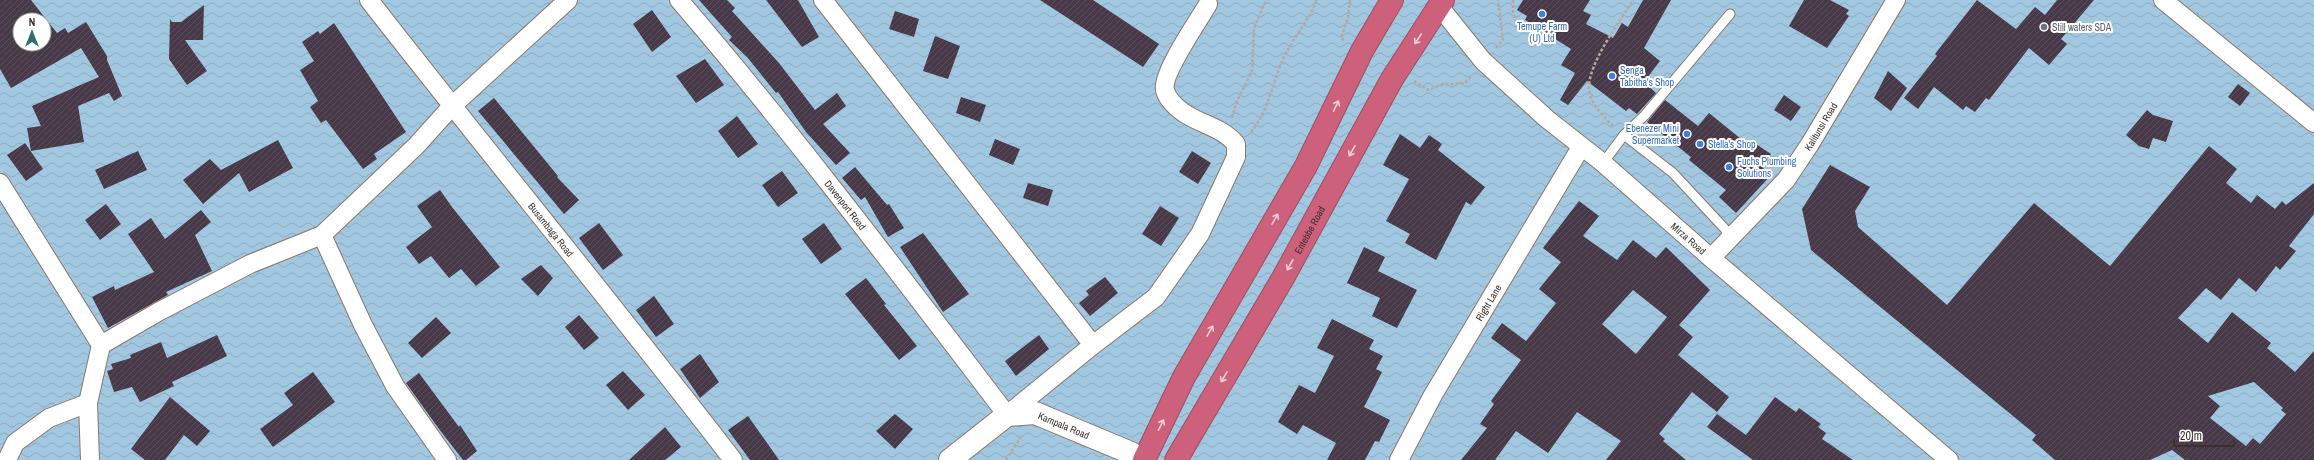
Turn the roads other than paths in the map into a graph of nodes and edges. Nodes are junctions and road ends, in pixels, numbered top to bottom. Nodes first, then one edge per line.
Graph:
1 (369, 0) edge
2 (568, 0) edge
3 (679, 0) edge
4 (823, 0) edge
5 (1392, 0) edge
6 (1896, 0) edge
7 (2163, 0) edge
8 (1439, 2) edge
9 (1208, 4) dead end
10 (1730, 14) dead end
11 (452, 106) junction
12 (2314, 123) edge
13 (1624, 135) junction
14 (1581, 147) junction
15 (1603, 163) junction
16 (0, 183) edge
17 (322, 235) junction
18 (1730, 240) junction
19 (1711, 258) junction
20 (101, 345) junction
21 (1093, 345) junction
22 (88, 403) junction
23 (1007, 415) junction
24 (7, 460) edge
25 (90, 460) edge
26 (448, 460) edge
27 (733, 460) edge
28 (950, 460) edge
29 (1140, 460) edge
30 (1144, 460) edge
31 (1176, 460) edge
32 (1399, 460) edge
33 (1949, 460) edge

1 - 11 street, Busambaga Road
2 - 11 street
3 - 23 street, Davenport Road
4 - 21 street
30 -> 5 highway
6 - 18 street, Kalitunsi Road
7 - 12 street
8 - 14 street, Mirza Road
8 -> 31 highway, Entebbe Road
9 - 21 street
10 - 13 lane
11 - 17 street
11 - 27 street, Busambaga Road
13 - 15 lane
13 - 18 lane
14 - 15 street, Mirza Road
14 - 32 street, Right Lane
15 - 19 street, Mirza Road
16 - 20 street
17 - 20 street
17 - 26 street
18 - 19 street, Kalitunsi Road
19 - 33 street, Mirza Road
20 - 22 street
21 - 23 street
22 - 24 street
22 - 25 street
23 - 28 main road
23 - 29 main road, Kampala Road

